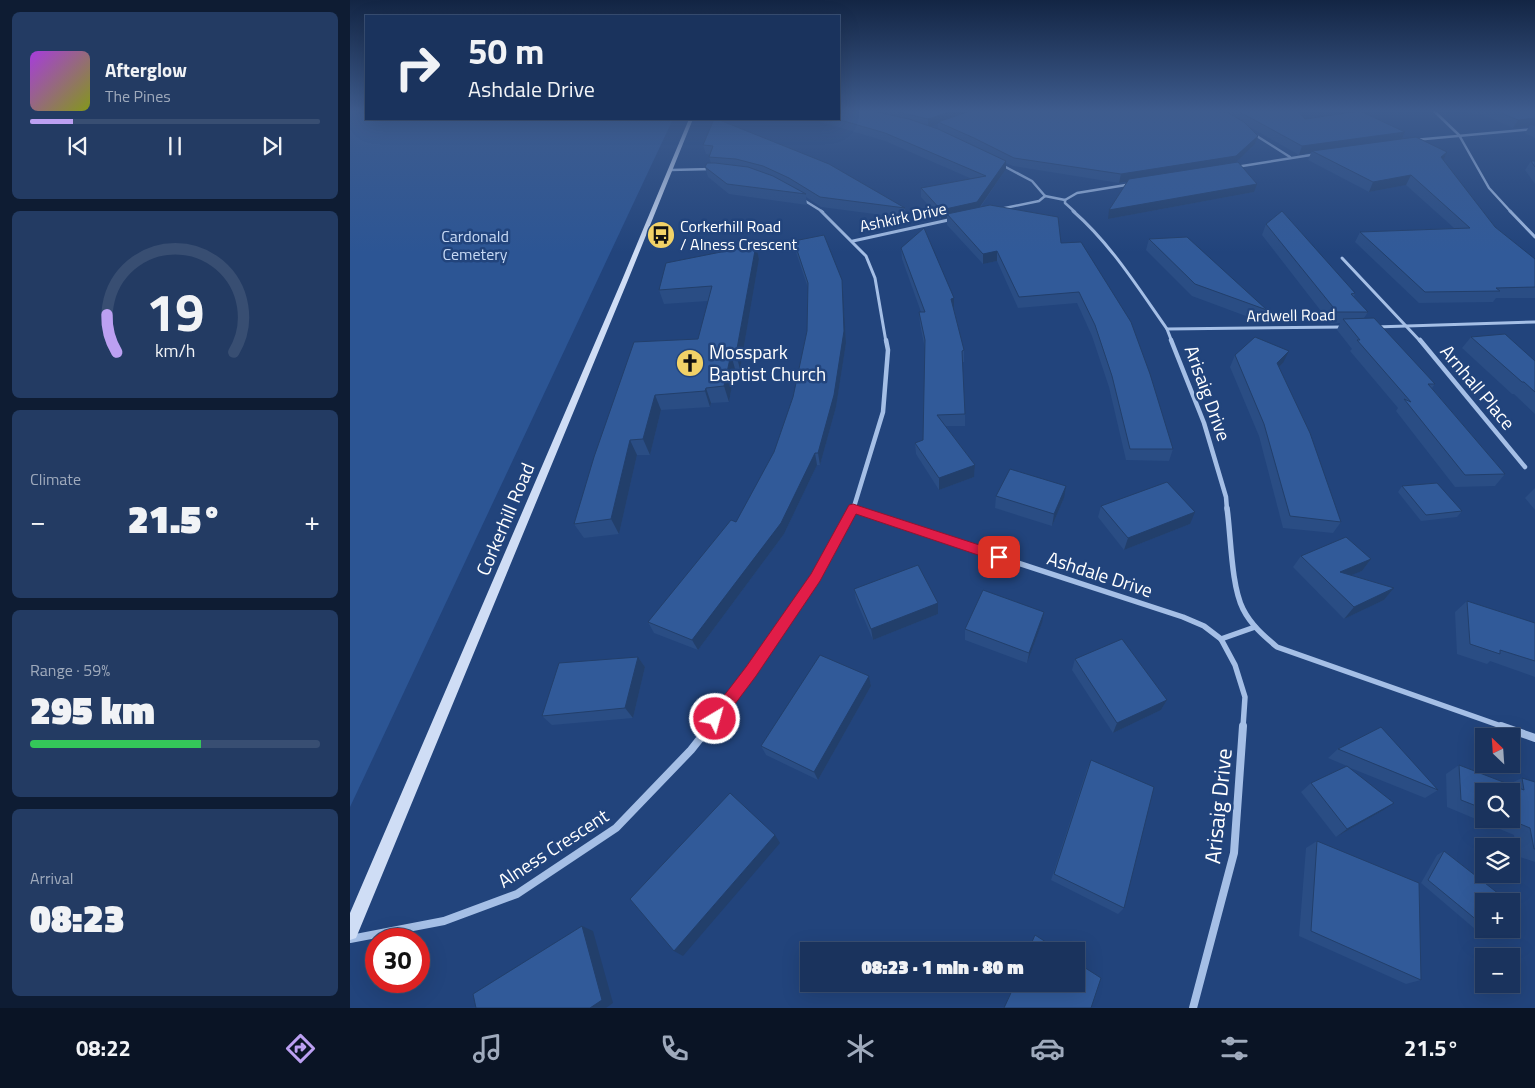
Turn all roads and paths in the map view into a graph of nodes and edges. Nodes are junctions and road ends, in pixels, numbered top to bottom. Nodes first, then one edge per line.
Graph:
1 (675, 158) edge
2 (1284, 158) edge
3 (1472, 158) edge
4 (993, 160) edge
5 (1232, 167) edge
6 (719, 169) edge
7 (670, 170) junction
8 (1135, 184) edge
9 (797, 195) edge
10 (1045, 196) junction
11 (1065, 200) junction
12 (990, 211) edge
13 (961, 218) edge
14 (1535, 237) edge
15 (854, 241) junction
16 (1342, 258) dead end
17 (1535, 322) edge
18 (1408, 326) junction
19 (1350, 327) edge
20 (1369, 327) edge
21 (1167, 328) junction
22 (1525, 467) dead end
23 (853, 508) junction
24 (1255, 627) junction
25 (1221, 639) junction
26 (1535, 738) edge
27 (350, 932) edge
28 (350, 939) edge
29 (1193, 1008) edge

1 - 7 street, Corkerhill Road
2 - 5 street
3 - 14 street
4 - 10 street
6 - 7 street
7 - 27 street, Corkerhill Road
8 - 11 street
9 - 15 street, Alness Crescent
10 - 11 street
10 - 12 street
11 - 21 street, Arisaig Drive
13 - 15 street, Ashkirk Drive
15 - 23 street, Alness Crescent
16 - 18 street, Arnhall Place
17 - 18 street
18 - 20 street
18 - 22 street, Arnhall Place
19 - 21 street, Ardwell Road
21 - 24 street, Arisaig Drive
23 - 25 street, Ashdale Drive
23 - 28 street, Alness Crescent
24 - 25 street
24 - 26 street
25 - 29 street, Arisaig Drive

